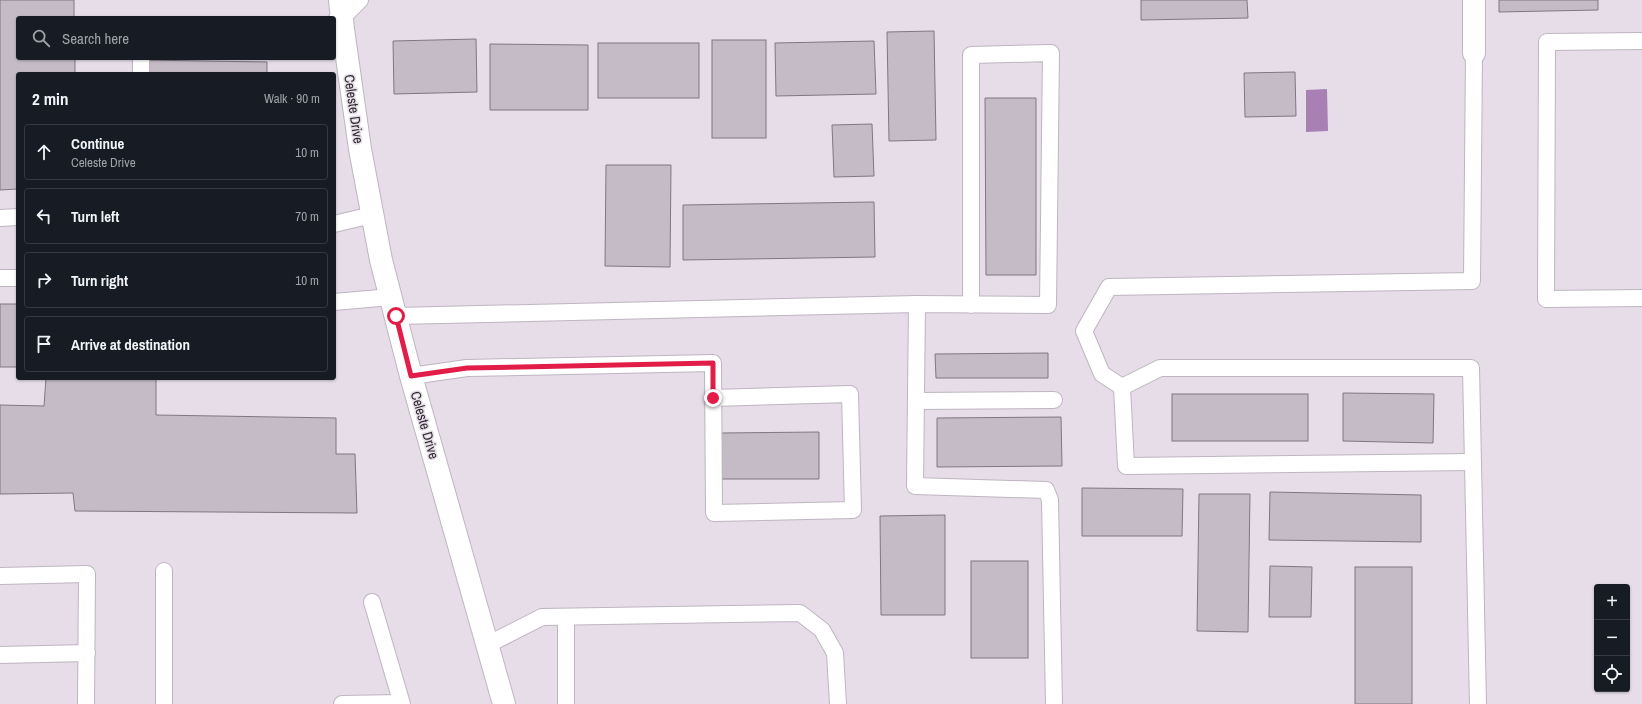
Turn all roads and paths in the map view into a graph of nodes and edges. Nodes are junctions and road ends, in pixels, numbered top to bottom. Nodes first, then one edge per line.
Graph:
1 (360, 0) edge
2 (1474, 0) edge
3 (339, 13) edge
4 (1642, 41) edge
5 (1474, 53) joint
6 (141, 60) edge
7 (141, 72) edge
8 (372, 215) junction
9 (16, 217) edge
10 (0, 218) edge
11 (336, 224) edge
12 (0, 278) edge
13 (16, 278) edge
14 (1642, 298) edge
15 (336, 302) edge
16 (917, 304) junction
17 (971, 304) junction
18 (393, 307) junction
19 (411, 376) junction
20 (1122, 388) junction
21 (713, 398) junction
22 (1054, 400) dead end
23 (916, 401) junction
24 (1473, 462) junction
25 (164, 571) dead end
26 (0, 576) edge
27 (372, 602) dead end
28 (566, 617) junction
29 (487, 645) junction
30 (87, 653) junction
31 (0, 655) edge
32 (402, 703) edge
33 (86, 704) edge
34 (164, 704) edge
35 (342, 704) edge
36 (504, 704) edge
37 (566, 704) edge
38 (838, 704) edge
39 (1054, 704) edge
40 (1478, 704) edge

1 - 3 lane
2 - 5 street
3 - 8 street, Celeste Drive
4 - 14 lane
5 - 20 lane
6 - 7 lane
8 - 11 lane
8 - 18 street, Celeste Drive
9 - 10 lane
12 - 13 lane
15 - 18 lane
16 - 17 lane
16 - 18 lane
16 - 23 lane
17 - 17 lane
18 - 19 street, Celeste Drive
19 - 21 lane
19 - 29 street, Celeste Drive
20 - 24 lane
20 - 24 lane
21 - 21 lane
22 - 23 lane
23 - 39 lane
24 - 40 lane
25 - 34 lane
26 - 30 lane
27 - 32 lane
28 - 29 lane
28 - 37 lane
28 - 38 lane
29 - 36 street, Celeste Drive
30 - 31 lane
30 - 33 lane
32 - 35 lane

